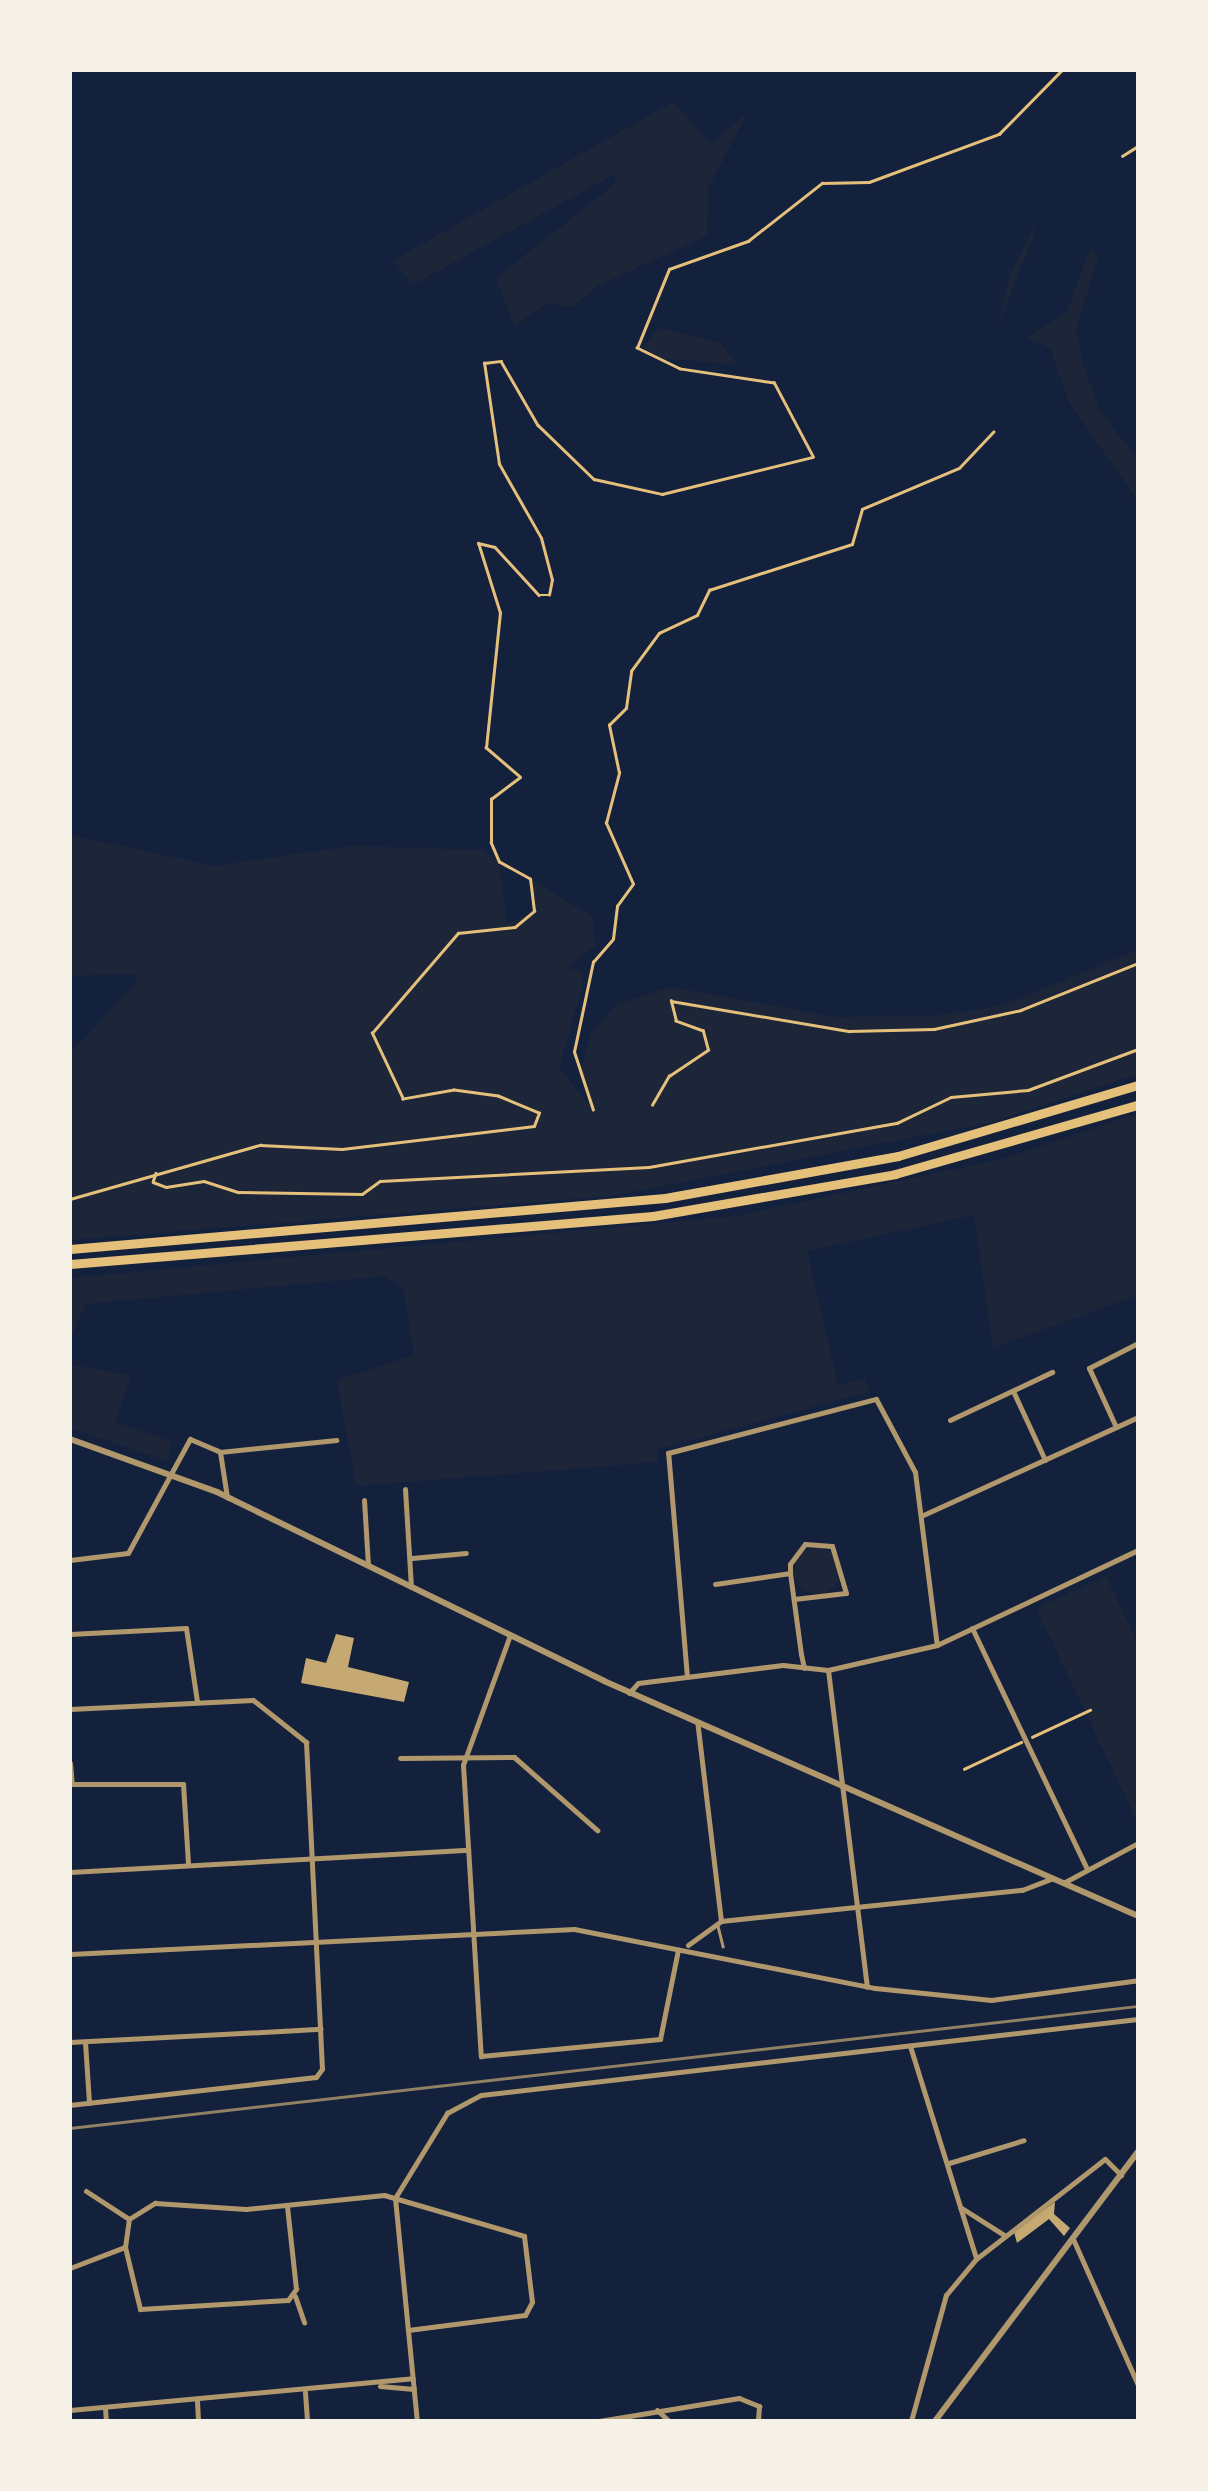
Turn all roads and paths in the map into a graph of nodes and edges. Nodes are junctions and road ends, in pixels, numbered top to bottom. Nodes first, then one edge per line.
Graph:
1 (1062, 70) edge
2 (1138, 146) edge
3 (1122, 156) dead end
4 (993, 432) dead end
5 (1138, 963) edge
6 (1138, 1050) edge
7 (1138, 1085) edge
8 (652, 1105) dead end
9 (1138, 1105) edge
10 (593, 1110) dead end
11 (156, 1173) junction
12 (70, 1199) edge
13 (70, 1249) edge
14 (70, 1264) edge
15 (1138, 1342) edge
16 (1052, 1372) dead end
17 (1013, 1390) junction
18 (1138, 1417) edge
19 (950, 1420) dead end
20 (1116, 1427) junction
21 (70, 1439) edge
22 (336, 1440) dead end
23 (220, 1452) junction
24 (1045, 1460) junction
25 (170, 1474) junction
26 (405, 1489) dead end
27 (227, 1497) junction
28 (364, 1500) dead end
29 (921, 1516) junction
30 (1138, 1550) edge
31 (466, 1553) dead end
32 (412, 1558) junction
33 (70, 1560) edge
34 (368, 1565) junction
35 (790, 1573) junction
36 (716, 1584) dead end
37 (412, 1586) junction
38 (794, 1599) junction
39 (972, 1628) junction
40 (70, 1634) edge
41 (510, 1635) junction
42 (937, 1645) junction
43 (804, 1668) junction
44 (828, 1670) junction
45 (688, 1677) junction
46 (629, 1692) junction
47 (196, 1702) junction
48 (70, 1709) edge
49 (1090, 1710) dead end
50 (697, 1721) junction
51 (1026, 1740) junction
52 (400, 1758) dead end
53 (466, 1759) junction
54 (70, 1763) edge
55 (964, 1769) dead end
56 (842, 1781) junction
57 (597, 1830) dead end
58 (1138, 1844) edge
59 (468, 1850) junction
60 (312, 1857) junction
61 (188, 1864) junction
62 (1086, 1867) junction
63 (70, 1872) edge
64 (1055, 1876) junction
65 (1066, 1882) junction
66 (858, 1907) junction
67 (1138, 1916) edge
68 (719, 1923) junction
69 (473, 1934) junction
70 (316, 1941) junction
71 (688, 1945) junction
72 (722, 1946) dead end
73 (678, 1950) junction
74 (70, 1954) edge
75 (1138, 1980) edge
76 (867, 1987) junction
77 (1138, 2019) edge
78 (321, 2029) junction
79 (70, 2042) edge
80 (85, 2042) junction
81 (910, 2046) junction
82 (89, 2103) junction
83 (70, 2105) edge
84 (1024, 2140) dead end
85 (1138, 2152) edge
86 (949, 2163) junction
87 (1121, 2174) junction
88 (86, 2191) dead end
89 (396, 2198) junction
90 (287, 2204) junction
91 (958, 2205) junction
92 (129, 2219) junction
93 (1004, 2235) junction
94 (1073, 2239) junction
95 (126, 2247) junction
96 (976, 2259) junction
97 (70, 2268) edge
98 (295, 2296) junction
99 (304, 2322) dead end
100 (408, 2330) junction
101 (413, 2378) junction
102 (1138, 2385) edge
103 (380, 2386) junction
104 (414, 2389) junction
105 (305, 2392) junction
106 (197, 2402) junction
107 (105, 2408) junction
108 (70, 2410) edge
109 (656, 2410) junction
110 (106, 2421) edge
111 (198, 2421) edge
112 (307, 2421) edge
113 (418, 2421) edge
114 (600, 2421) edge
115 (669, 2421) edge
116 (758, 2421) edge
117 (912, 2421) edge
118 (936, 2421) edge

1 - 11 path
2 - 3 path
4 - 10 path
5 - 8 path
6 - 11 path
7 - 13 highway
9 - 14 highway
11 - 12 path
15 - 20 street
16 - 17 street
17 - 19 street
17 - 24 street
18 - 20 street
20 - 24 street
21 - 25 street
22 - 23 street
23 - 25 street
23 - 27 street
24 - 29 street
25 - 27 street
25 - 33 street
26 - 32 street
27 - 34 street
28 - 34 street
29 - 42 street
29 - 45 street
30 - 39 street
31 - 32 street
32 - 37 street
34 - 37 street
35 - 36 street
35 - 38 street
35 - 38 street
37 - 41 street
38 - 43 street
39 - 42 street
39 - 51 street
40 - 47 street
41 - 46 street
41 - 53 street
42 - 44 street
43 - 44 street
43 - 45 street
44 - 56 street
45 - 46 street
46 - 50 street
47 - 48 street
47 - 60 street
49 - 51 path
50 - 56 street
50 - 68 street
51 - 55 path
51 - 62 street
52 - 53 street
53 - 57 street
53 - 59 street
54 - 61 street
56 - 64 street
56 - 66 street
58 - 62 street
59 - 60 street
59 - 69 street
60 - 61 street
60 - 70 street
61 - 63 street
62 - 65 street
64 - 65 street
64 - 66 street
65 - 67 street
66 - 68 street
66 - 76 street
68 - 71 street
68 - 72 lane
69 - 70 street
69 - 73 street
69 - 73 street
70 - 74 street
70 - 78 street
71 - 73 street
71 - 76 street
75 - 76 street
77 - 81 street
78 - 80 street
78 - 82 street
79 - 80 street
80 - 82 street
81 - 86 street
81 - 89 street
82 - 83 street
84 - 86 street
85 - 87 street
86 - 91 street
87 - 93 street
87 - 94 street
88 - 92 street
89 - 90 street
89 - 100 street
89 - 100 street
90 - 92 street
90 - 98 street
91 - 93 street
91 - 96 street
92 - 95 street
93 - 96 street
94 - 102 street
94 - 118 street
95 - 97 street
95 - 98 street
96 - 117 street
98 - 99 street
100 - 101 street
101 - 103 street
101 - 104 street
103 - 104 street
103 - 105 street
104 - 113 street
105 - 106 street
105 - 112 street
106 - 107 street
106 - 111 street
107 - 108 street
107 - 110 street
109 - 114 street
109 - 115 street
109 - 116 street

